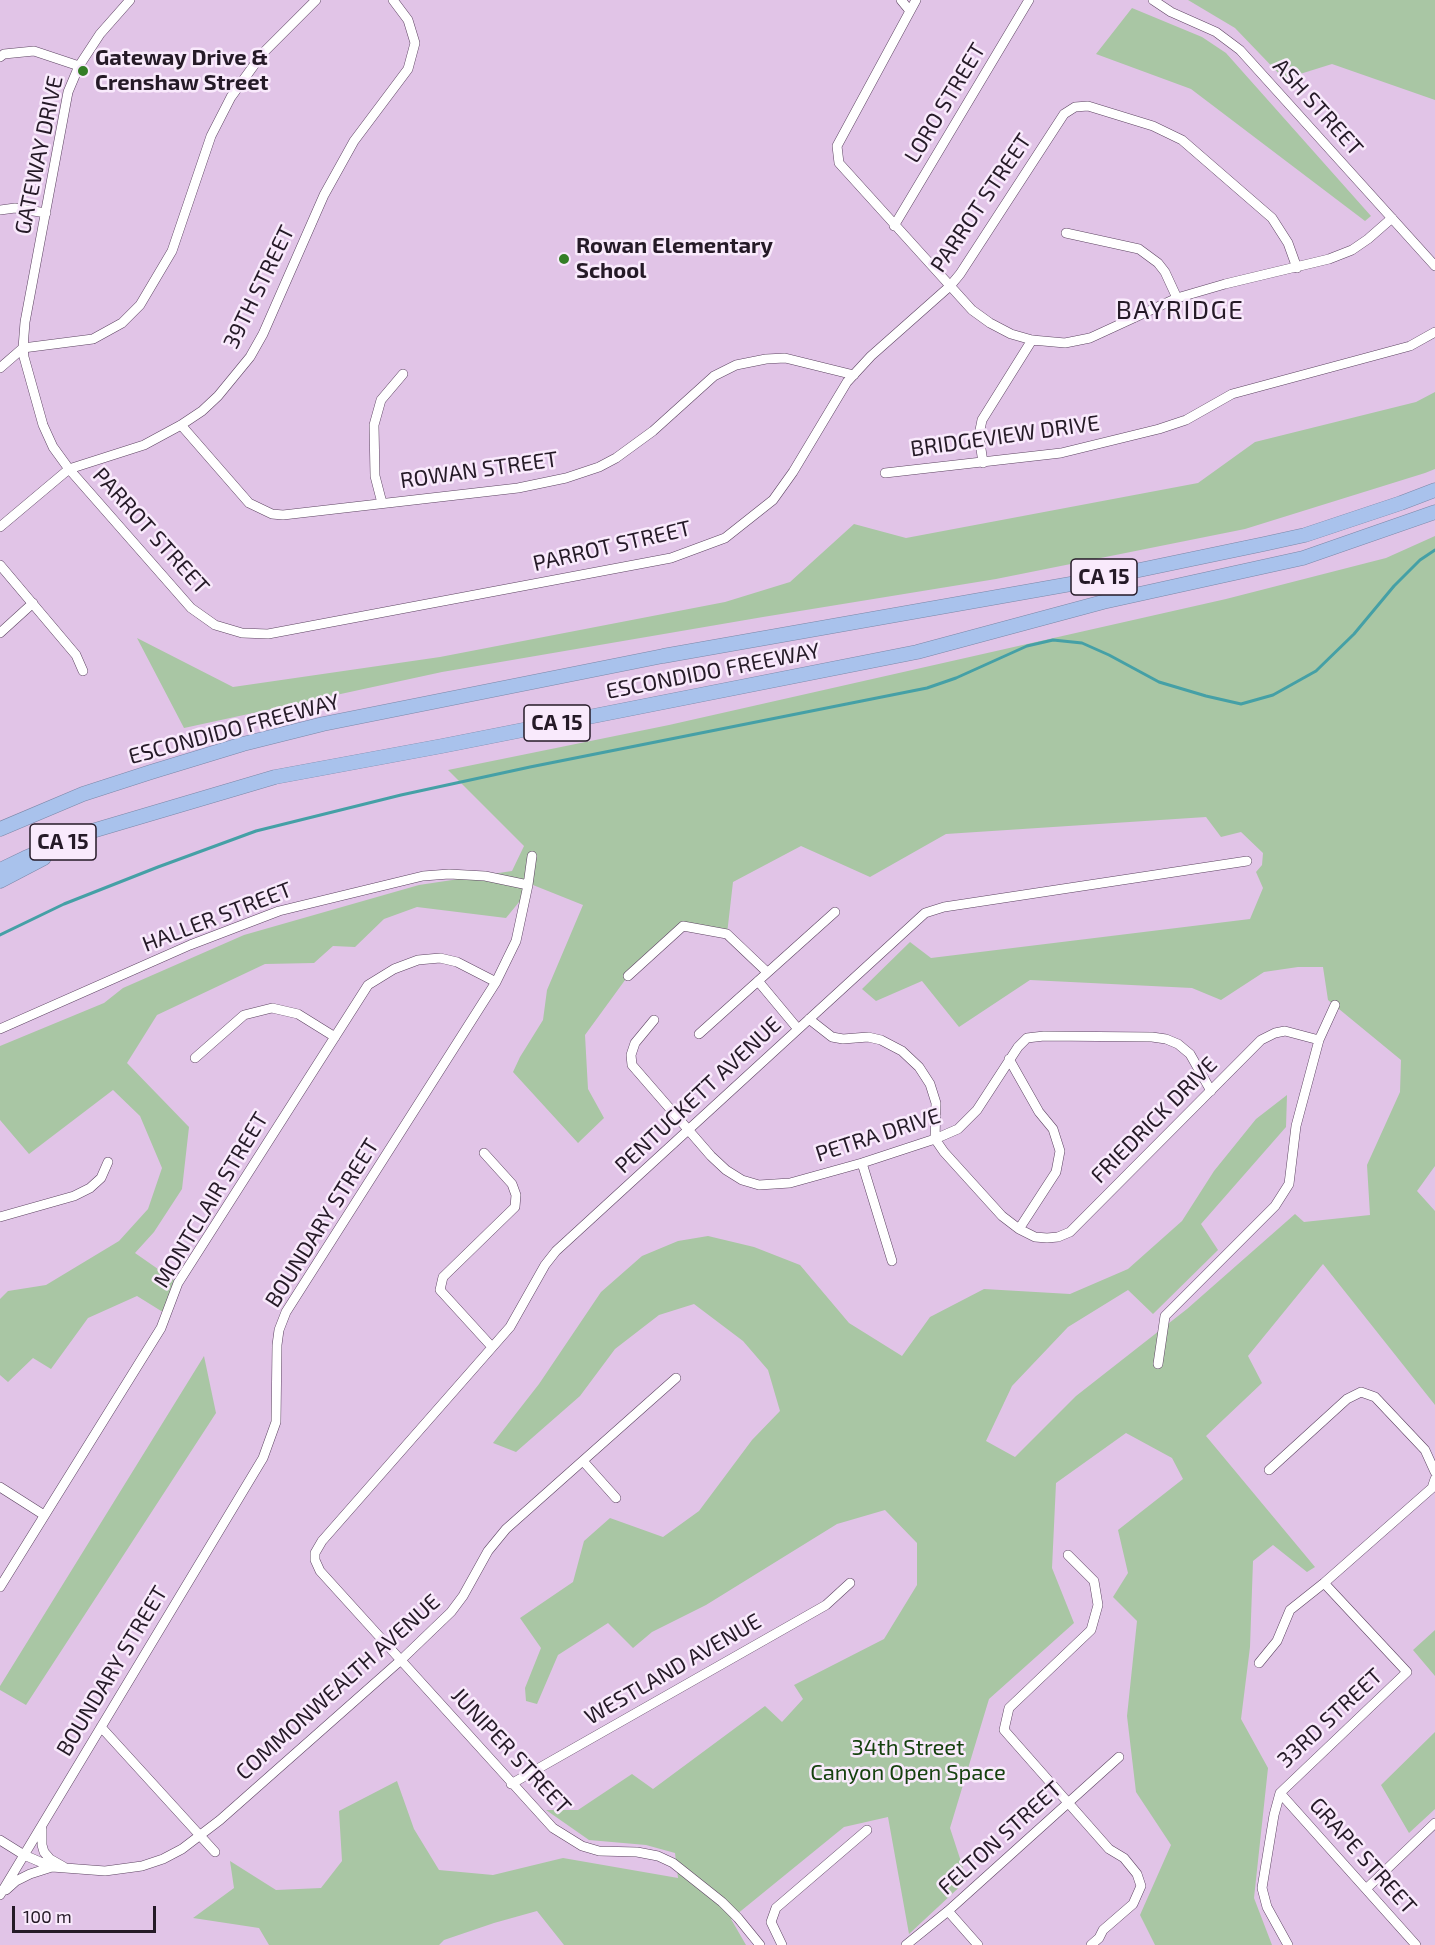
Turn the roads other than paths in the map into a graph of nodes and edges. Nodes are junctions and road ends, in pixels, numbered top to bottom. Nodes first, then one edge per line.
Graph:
1 (130, 0) edge
2 (316, 0) edge
3 (393, 0) edge
4 (901, 0) edge
5 (916, 0) edge
6 (1029, 0) edge
7 (1153, 0) edge
8 (910, 10) junction
9 (0, 57) edge
10 (79, 66) junction
11 (0, 210) edge
12 (46, 213) junction
13 (1392, 218) junction
14 (894, 226) junction
15 (1066, 233) dead end
16 (1435, 266) edge
17 (1297, 268) junction
18 (950, 286) junction
19 (1177, 298) junction
20 (1435, 332) edge
21 (1032, 340) junction
22 (23, 348) junction
23 (0, 368) edge
24 (403, 374) dead end
25 (854, 375) junction
26 (181, 425) junction
27 (983, 463) junction
28 (69, 469) junction
29 (885, 473) dead end
30 (1435, 490) edge
31 (382, 503) junction
32 (1435, 512) edge
33 (0, 527) edge
34 (0, 565) edge
35 (33, 603) junction
36 (0, 633) edge
37 (83, 671) dead end
38 (128, 821) junction
39 (0, 829) edge
40 (532, 856) dead end
41 (1247, 861) dead end
42 (0, 870) edge
43 (0, 881) edge
44 (528, 885) junction
45 (835, 912) dead end
46 (767, 972) junction
47 (628, 976) dead end
48 (758, 981) junction
49 (496, 982) junction
50 (1335, 1005) dead end
51 (809, 1019) junction
52 (654, 1020) dead end
53 (0, 1029) edge
54 (798, 1029) junction
55 (699, 1034) dead end
56 (335, 1037) junction
57 (1319, 1040) junction
58 (195, 1058) dead end
59 (1009, 1059) junction
60 (1211, 1091) junction
61 (688, 1130) junction
62 (935, 1139) junction
63 (484, 1153) dead end
64 (108, 1162) dead end
65 (862, 1163) junction
66 (0, 1217) edge
67 (1019, 1229) junction
68 (892, 1261) dead end
69 (492, 1347) junction
70 (1158, 1364) dead end
71 (676, 1378) dead end
72 (583, 1461) junction
73 (1269, 1470) dead end
74 (1435, 1472) edge
75 (1435, 1479) edge
76 (0, 1487) edge
77 (616, 1498) dead end
78 (44, 1515) junction
79 (1068, 1555) dead end
80 (320, 1570) joint
81 (850, 1583) dead end
82 (1324, 1583) junction
83 (0, 1587) edge
84 (401, 1660) junction
85 (1259, 1664) dead end
86 (101, 1727) junction
87 (1119, 1757) dead end
88 (511, 1784) junction
89 (1280, 1793) junction
90 (1068, 1803) junction
91 (1435, 1823) edge
92 (42, 1826) junction
93 (867, 1830) dead end
94 (200, 1836) junction
95 (0, 1840) edge
96 (215, 1852) dead end
97 (24, 1855) junction
98 (52, 1867) junction
99 (69, 1869) junction
100 (1366, 1889) junction
101 (0, 1895) edge
102 (948, 1911) junction
103 (1102, 1941) edge
104 (760, 1945) edge
105 (782, 1945) edge
106 (906, 1945) edge
107 (978, 1945) edge
108 (1091, 1945) edge
109 (1288, 1945) edge
110 (1416, 1945) edge

1 - 10 street, GATEWAY DRIVE
2 - 22 street
3 - 26 street, 39TH STREET
4 - 8 street
5 - 8 street
6 - 14 street, LORO STREET
7 - 13 street, ASH STREET
8 - 14 street
9 - 10 street
10 - 12 street, GATEWAY DRIVE
11 - 12 street
12 - 22 street, GATEWAY DRIVE
13 - 16 street, ASH STREET
13 - 17 street
14 - 18 street
15 - 19 street
17 - 18 street, PARROT STREET
17 - 19 street
18 - 21 street
18 - 25 street, PARROT STREET
19 - 21 street
20 - 27 street, BRIDGEVIEW DRIVE
21 - 27 street
22 - 23 street
22 - 28 street, GATEWAY DRIVE
24 - 31 street
25 - 28 street, PARROT STREET
25 - 31 street, ROWAN STREET
26 - 28 street, 39TH STREET
26 - 31 street, ROWAN STREET
27 - 29 street, BRIDGEVIEW DRIVE
28 - 33 street, 39TH STREET
30 - 39 highway, ESCONDIDO FREEWAY / CA 15
32 - 38 highway, ESCONDIDO FREEWAY / CA 15
34 - 35 street
35 - 36 street
35 - 37 street
38 - 42 highway, ESCONDIDO FREEWAY / CA 15
38 - 43 highway
40 - 44 street, BOUNDARY STREET
41 - 51 street, PENTUCKETT AVENUE
44 - 49 street, BOUNDARY STREET
44 - 53 street, HALLER STREET
45 - 46 street
46 - 47 street
46 - 48 street
48 - 54 street
48 - 55 street
49 - 56 street, MONTCLAIR STREET
49 - 86 street, BOUNDARY STREET
50 - 57 street
51 - 54 street, PENTUCKETT AVENUE
51 - 62 street
52 - 61 street
54 - 61 street, PENTUCKETT AVENUE
56 - 58 street
56 - 78 street, MONTCLAIR STREET
57 - 60 street, FRIEDRICK DRIVE
57 - 70 street
59 - 60 street, PETRA DRIVE
59 - 62 street, PETRA DRIVE
59 - 67 street
60 - 67 street, FRIEDRICK DRIVE
61 - 65 street, PETRA DRIVE
61 - 69 street, PENTUCKETT AVENUE
62 - 65 street, PETRA DRIVE
62 - 67 street
63 - 69 street
64 - 66 street
65 - 68 street
69 - 80 street, PENTUCKETT AVENUE
71 - 72 street, COMMONWEALTH AVENUE
72 - 77 street
72 - 84 street, COMMONWEALTH AVENUE
73 - 74 street
75 - 82 street
76 - 78 street
78 - 83 street, MONTCLAIR STREET
79 - 90 street
80 - 84 street, JUNIPER STREET
81 - 88 street, WESTLAND AVENUE
82 - 85 street
82 - 89 street, 33RD STREET
84 - 88 street, JUNIPER STREET
84 - 94 street, COMMONWEALTH AVENUE
86 - 92 street, BOUNDARY STREET
86 - 94 street
87 - 90 street, FELTON STREET
88 - 104 street, JUNIPER STREET
89 - 100 street, GRAPE STREET
89 - 109 street
90 - 102 street, FELTON STREET
90 - 103 street
91 - 100 street
92 - 97 street, BOUNDARY STREET
92 - 99 street
93 - 105 street
94 - 96 street
94 - 99 street, COMMONWEALTH AVENUE
95 - 97 street, COMMONWEALTH AVENUE
97 - 98 street, COMMONWEALTH AVENUE
97 - 101 street, BOUNDARY STREET
98 - 99 street, COMMONWEALTH AVENUE
98 - 101 street
100 - 110 street, GRAPE STREET
102 - 106 street, FELTON STREET
102 - 107 street
103 - 108 street

